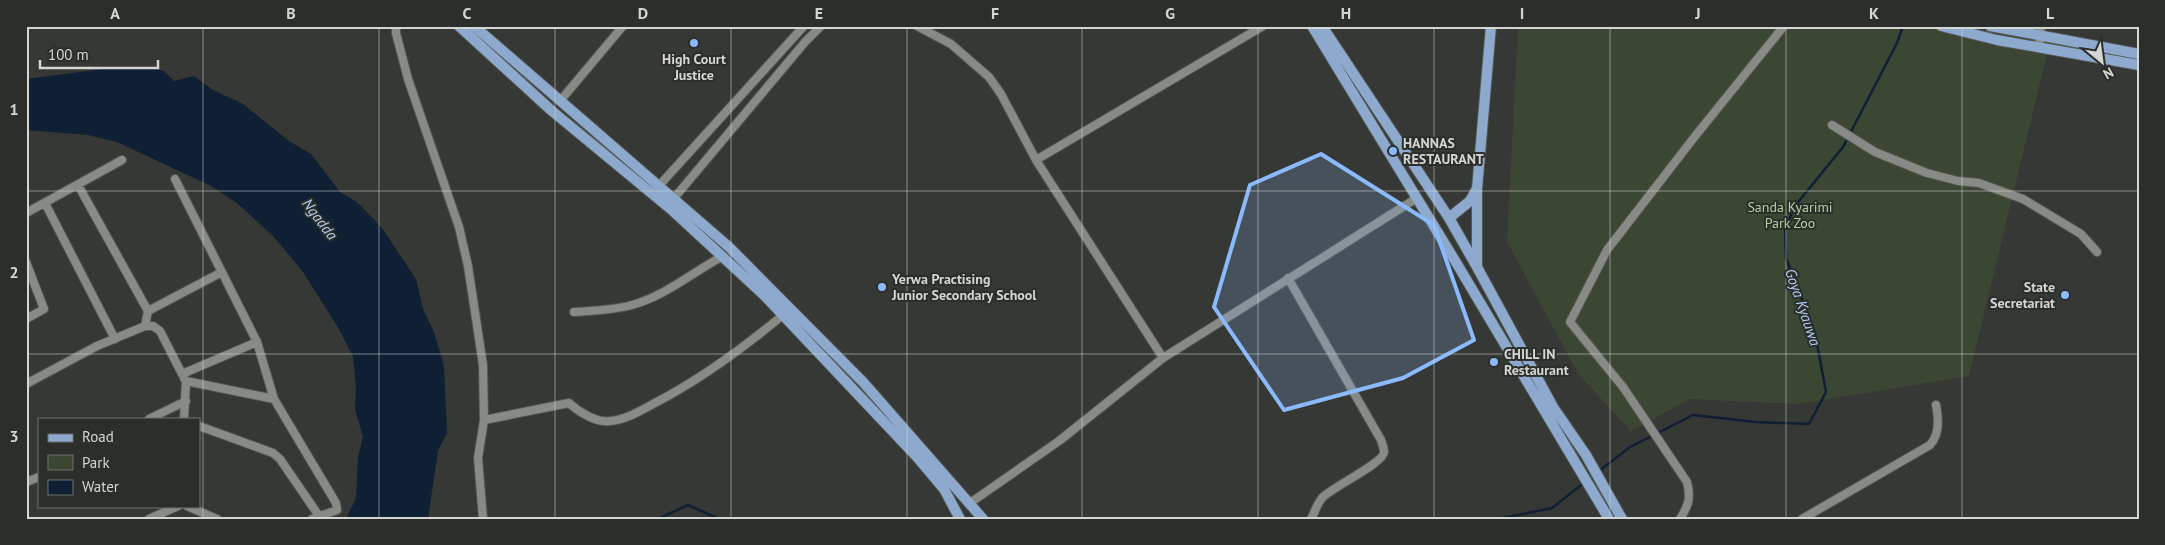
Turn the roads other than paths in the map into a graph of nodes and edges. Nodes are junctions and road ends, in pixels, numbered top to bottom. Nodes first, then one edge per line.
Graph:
1 (396, 26) edge
2 (459, 26) edge
3 (623, 26) edge
4 (804, 26) edge
5 (821, 26) edge
6 (917, 26) edge
7 (1262, 26) edge
8 (1312, 26) edge
9 (1322, 26) edge
10 (1491, 26) edge
11 (1784, 26) edge
12 (1990, 26) edge
13 (476, 27) edge
14 (1944, 27) edge
15 (2040, 37) edge
16 (2139, 54) edge
17 (2139, 65) edge
18 (560, 101) junction
19 (1835, 126) dead end
20 (122, 160) dead end
21 (1036, 160) junction
22 (175, 180) dead end
23 (78, 185) junction
24 (1476, 189) junction
25 (655, 191) junction
26 (1417, 198) junction
27 (45, 203) junction
28 (670, 203) junction
29 (26, 213) edge
30 (1449, 218) junction
31 (2097, 252) dead end
32 (724, 256) junction
33 (26, 262) edge
34 (1477, 266) junction
35 (222, 272) junction
36 (1288, 278) junction
37 (148, 311) junction
38 (574, 312) dead end
39 (783, 315) junction
40 (26, 319) edge
41 (145, 326) junction
42 (115, 339) junction
43 (257, 342) junction
44 (1163, 358) junction
45 (184, 378) junction
46 (26, 384) edge
47 (274, 399) junction
48 (186, 402) junction
49 (1936, 405) dead end
50 (152, 418) edge
51 (184, 418) edge
52 (484, 420) junction
53 (200, 426) edge
54 (38, 476) edge
55 (26, 482) edge
56 (970, 503) junction
57 (174, 508) edge
58 (192, 508) edge
59 (315, 517) edge
60 (149, 519) edge
61 (217, 519) edge
62 (483, 519) edge
63 (960, 519) edge
64 (983, 519) edge
65 (1311, 519) edge
66 (1609, 519) edge
67 (1622, 519) edge
68 (1680, 519) edge
69 (1802, 519) edge

1 - 52 street
2 - 25 main road
3 - 18 street
4 - 25 street
5 - 28 street
6 - 21 street
7 - 21 street
8 - 26 main road
9 - 30 main road
10 - 24 main road
11 - 68 street
12 - 15 main road
13 - 18 main road
14 - 15 main road
15 - 16 main road
15 - 17 main road
18 - 25 main road
19 - 31 street
20 - 23 street
21 - 44 street
22 - 35 street
23 - 27 street
23 - 37 street
24 - 30 main road
24 - 34 main road
25 - 28 main road
26 - 36 street
26 - 66 main road
27 - 29 street
27 - 42 street
28 - 32 main road
28 - 56 main road
30 - 34 main road
32 - 38 street
32 - 39 main road
33 - 40 street
34 - 67 main road
35 - 37 street
35 - 43 street
36 - 44 street
36 - 65 street
37 - 41 street
39 - 52 street
39 - 63 main road
41 - 42 street
41 - 45 street
42 - 46 street
43 - 45 street
43 - 47 street
44 - 56 street
45 - 47 street
45 - 48 street
47 - 59 street
48 - 50 street
48 - 51 street
49 - 69 street
52 - 62 street
53 - 59 street
54 - 55 street
56 - 64 main road
57 - 60 street
58 - 61 street

